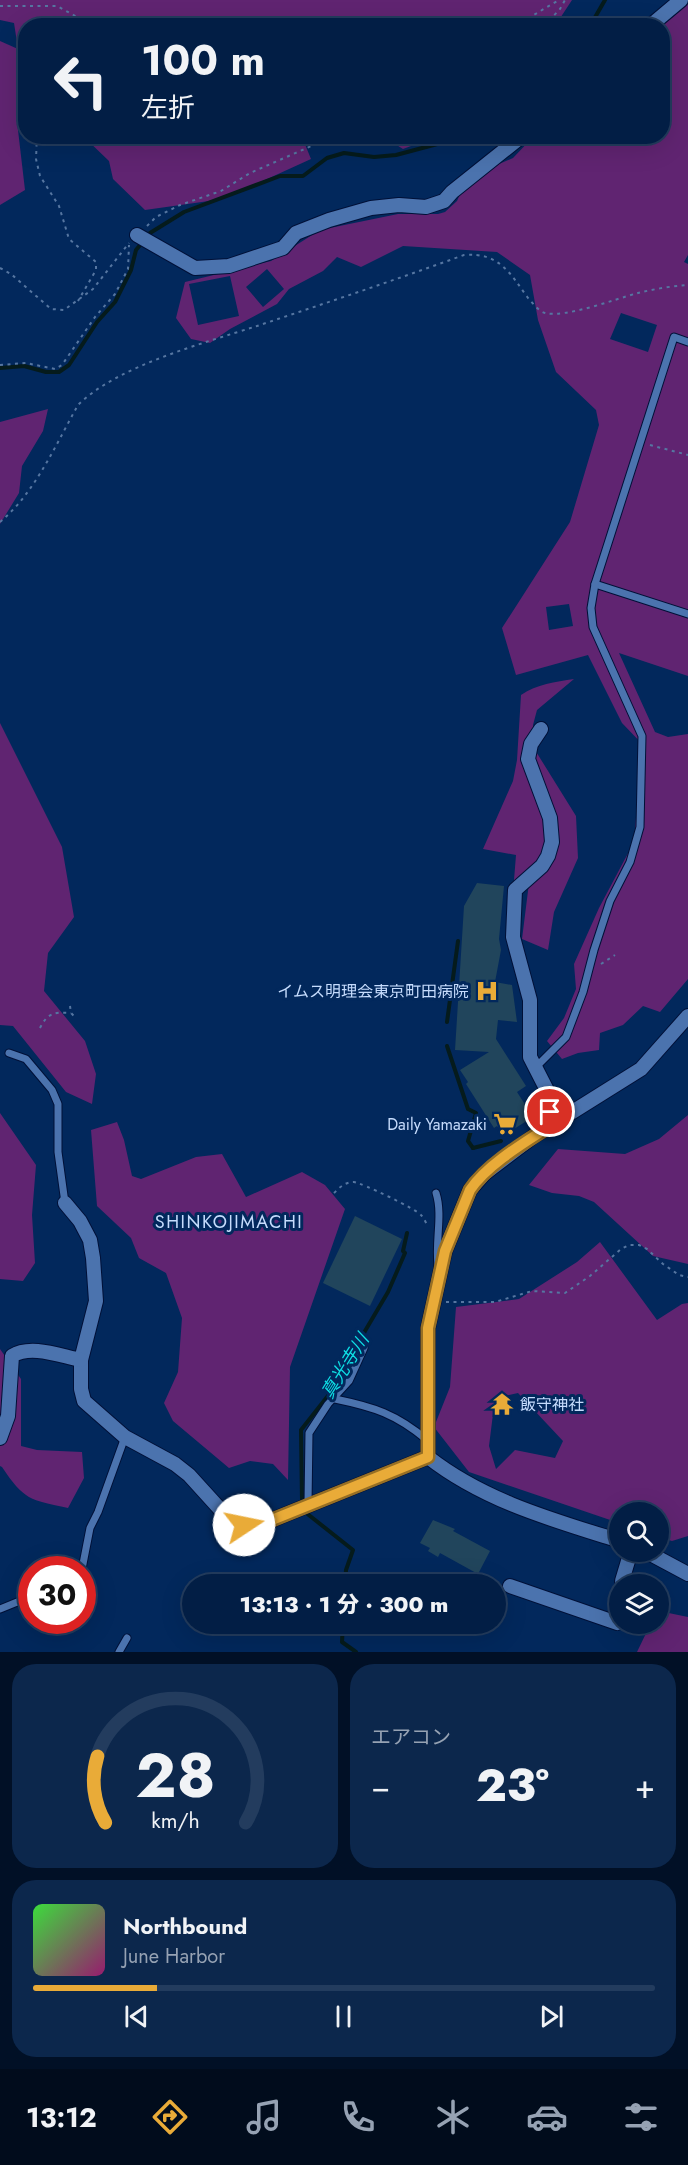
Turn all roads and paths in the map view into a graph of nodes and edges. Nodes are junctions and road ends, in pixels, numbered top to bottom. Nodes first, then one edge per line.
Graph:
1 (559, 0) edge
2 (565, 0) edge
3 (681, 0) edge
4 (0, 6) edge
5 (82, 18) edge
6 (529, 18) edge
7 (552, 18) edge
8 (660, 18) edge
9 (37, 144) edge
10 (316, 144) edge
11 (512, 144) edge
12 (137, 235) joint
13 (0, 268) edge
14 (688, 285) edge
15 (78, 301) junction
16 (688, 342) edge
17 (0, 365) edge
18 (641, 442) junction
19 (688, 456) edge
20 (0, 522) edge
21 (595, 584) junction
22 (688, 614) edge
23 (541, 729) dead end
24 (70, 1006) dead end
25 (71, 1013) junction
26 (688, 1016) edge
27 (76, 1018) dead end
28 (40, 1028) dead end
29 (9, 1053) dead end
30 (536, 1067) junction
31 (547, 1128) junction
32 (334, 1193) dead end
33 (435, 1193) dead end
34 (65, 1203) joint
35 (428, 1233) dead end
36 (439, 1273) junction
37 (688, 1277) edge
38 (432, 1302) junction
39 (364, 1348) dead end
40 (81, 1360) junction
41 (335, 1399) junction
42 (125, 1437) junction
43 (0, 1438) edge
44 (428, 1440) junction
45 (428, 1457) junction
46 (308, 1504) junction
47 (609, 1537) edge
48 (85, 1556) edge
49 (666, 1562) edge
50 (688, 1574) edge
51 (510, 1586) dead end
52 (18, 1602) edge
53 (0, 1609) edge
54 (609, 1620) edge
55 (127, 1638) dead end
56 (119, 1652) edge

1 - 6 path
2 - 7 path
3 - 8 street
4 - 5 path
9 - 15 path
10 - 12 path
11 - 12 street
13 - 15 path
14 - 20 path
15 - 17 path
16 - 18 lane
18 - 19 path
18 - 21 lane
21 - 22 lane
21 - 30 lane
23 - 30 street
24 - 25 path
25 - 27 path
25 - 28 path
26 - 31 street
29 - 34 lane
30 - 31 street
31 - 36 street
32 - 35 path
33 - 36 lane
34 - 40 street
36 - 38 street
37 - 38 path
38 - 44 street
39 - 41 lane
40 - 42 street
40 - 43 street
41 - 44 lane
41 - 46 lane
42 - 46 street
42 - 48 lane
44 - 45 street
45 - 46 street
45 - 47 street
49 - 50 street
51 - 54 street
52 - 53 lane
55 - 56 lane

